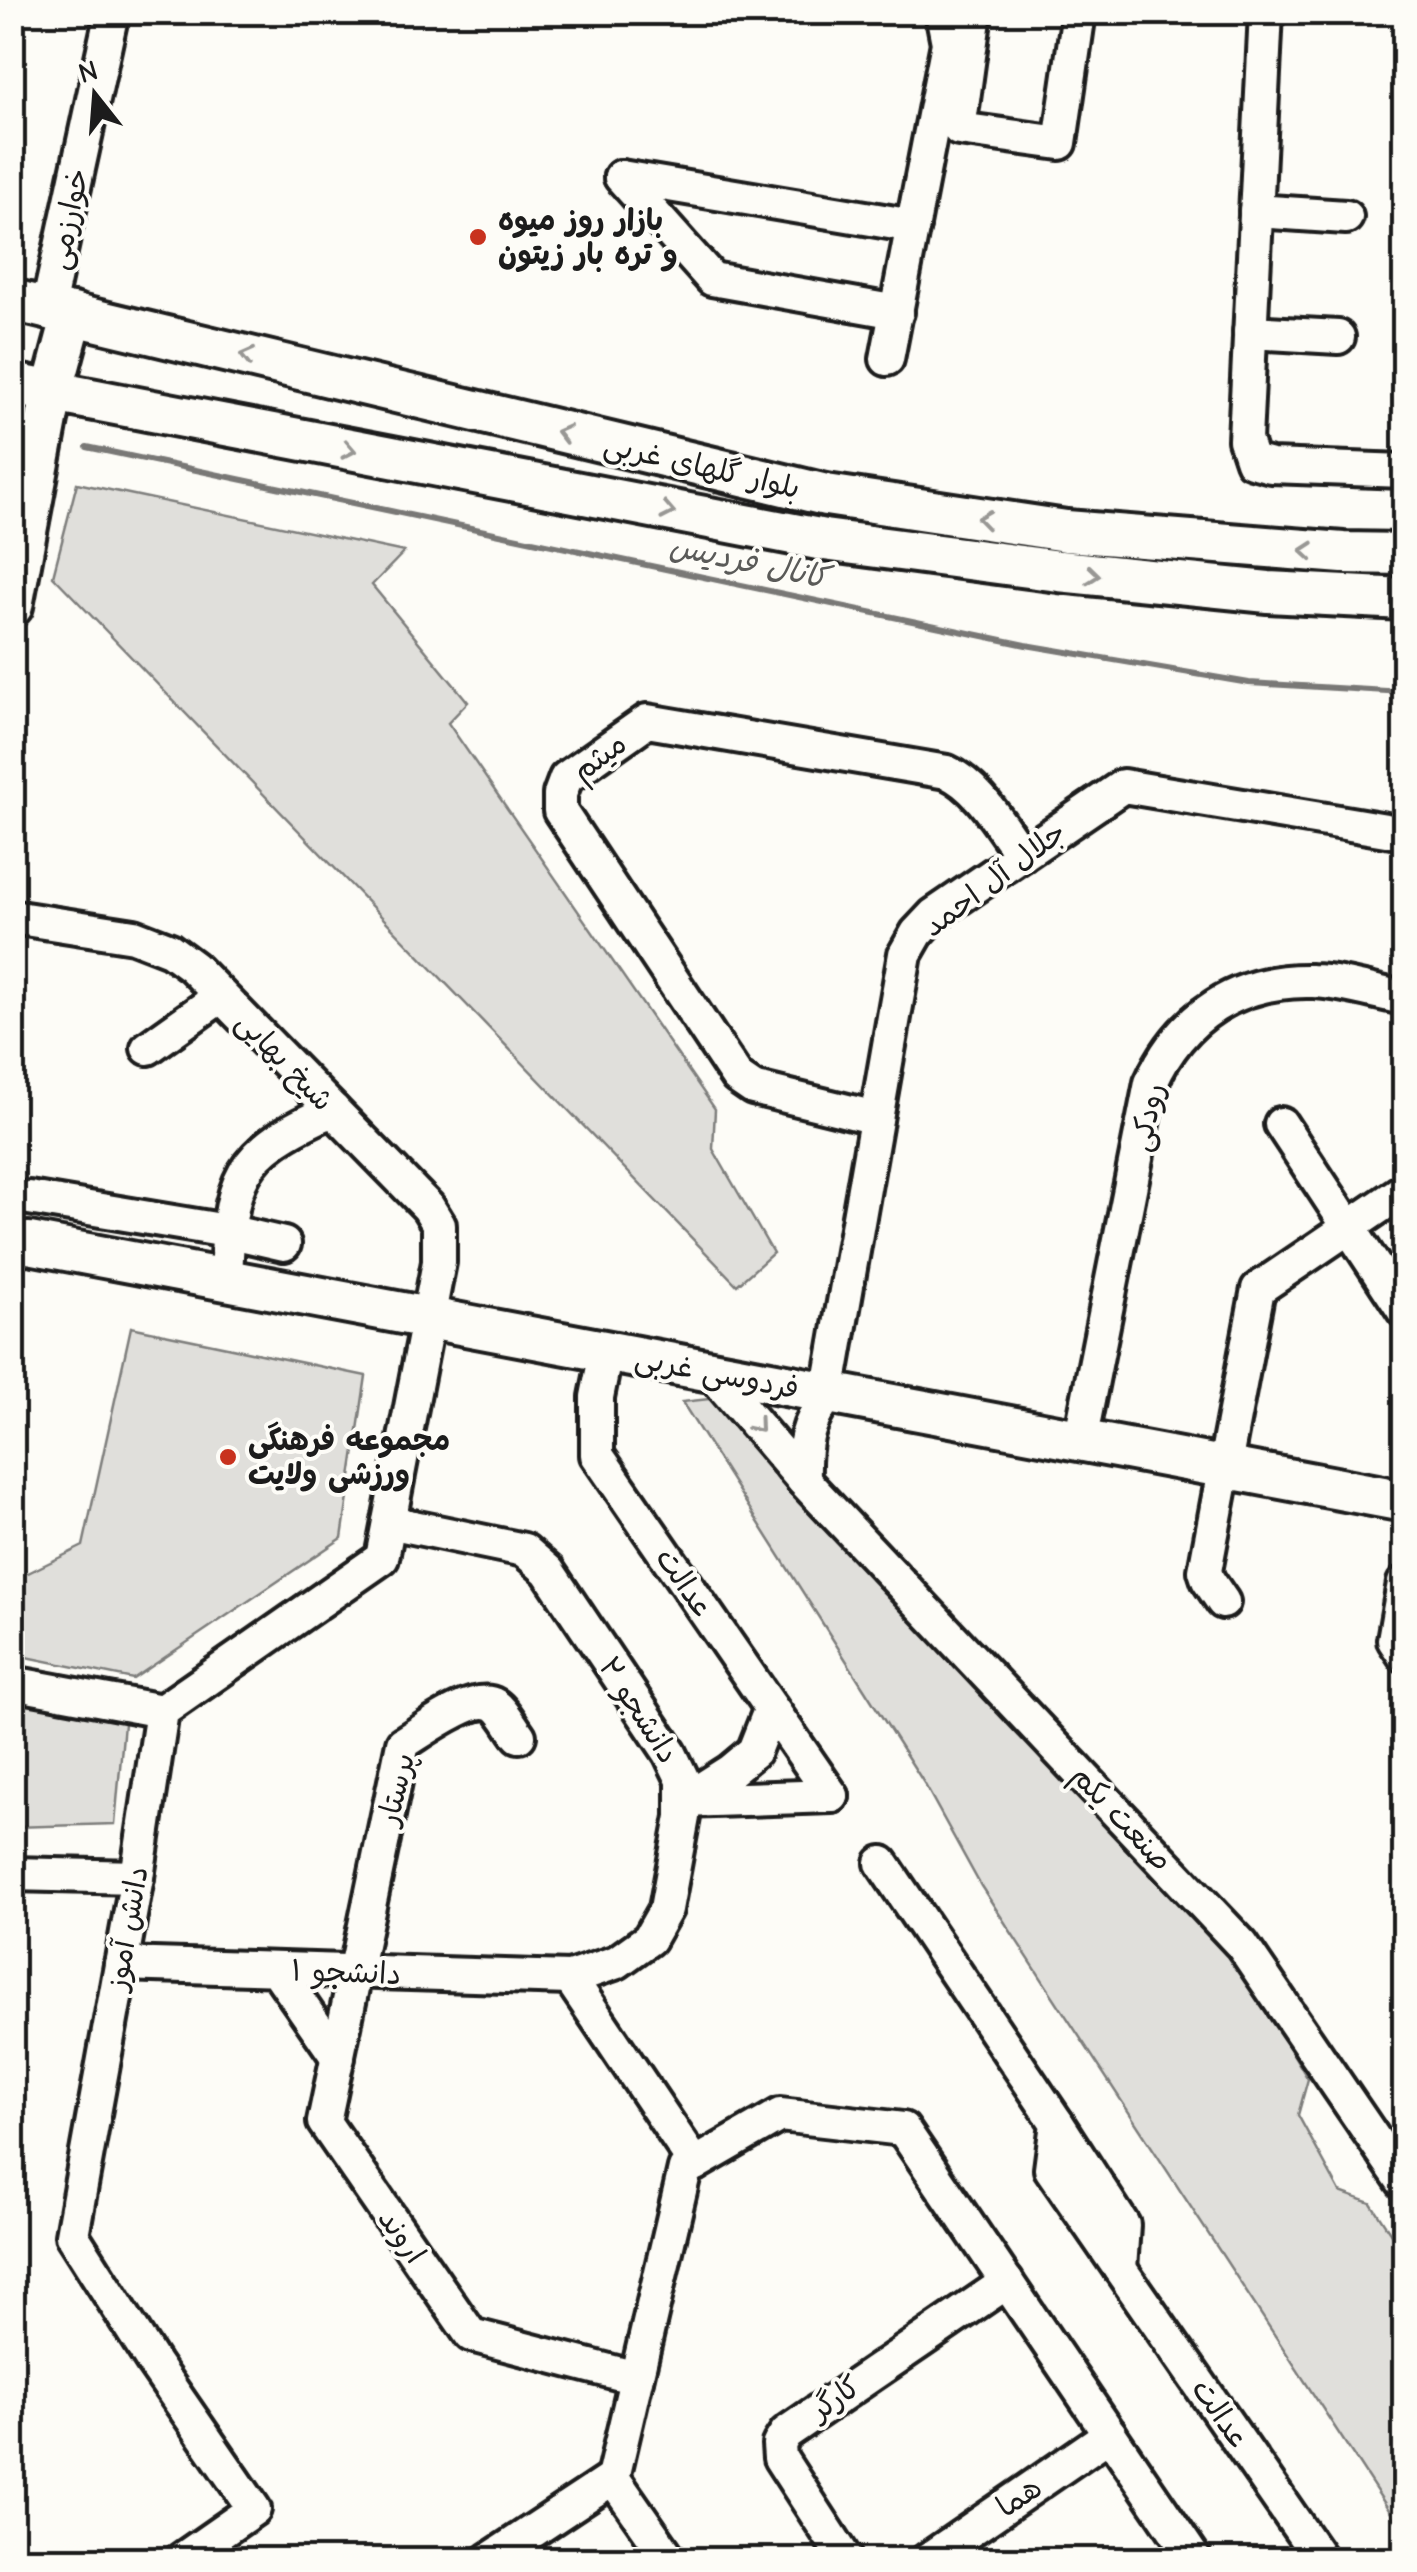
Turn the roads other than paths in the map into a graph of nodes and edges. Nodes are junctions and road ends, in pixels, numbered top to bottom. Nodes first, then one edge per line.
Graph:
1 (112, 12) edge
2 (942, 12) edge
3 (975, 12) edge
4 (1079, 12) edge
5 (1266, 12) edge
6 (1256, 211) junction
7 (1346, 217) dead end
8 (913, 226) junction
9 (44, 307) edge
10 (897, 312) junction
11 (1250, 332) junction
12 (1338, 338) dead end
13 (888, 359) dead end
14 (31, 388) edge
15 (107, 404) junction
16 (26, 468) edge
17 (1404, 471) edge
18 (1404, 554) edge
19 (1404, 599) edge
20 (12, 606) edge
21 (1404, 833) edge
22 (1022, 855) junction
23 (12, 917) edge
24 (222, 996) junction
25 (1404, 998) edge
26 (148, 1048) dead end
27 (333, 1110) junction
28 (876, 1118) junction
29 (1281, 1124) dead end
30 (1404, 1190) edge
31 (1349, 1228) junction
32 (21, 1230) edge
33 (227, 1231) junction
34 (284, 1244) dead end
35 (226, 1282) junction
36 (1404, 1310) edge
37 (429, 1320) junction
38 (606, 1352) junction
39 (711, 1372) junction
40 (828, 1394) junction
41 (1080, 1441) junction
42 (1224, 1468) junction
43 (804, 1481) junction
44 (1404, 1501) edge
45 (389, 1522) junction
46 (1404, 1582) edge
47 (1223, 1602) dead end
48 (1404, 1656) edge
49 (12, 1683) edge
50 (772, 1708) junction
51 (162, 1710) junction
52 (519, 1736) dead end
53 (683, 1802) junction
54 (882, 1863) dead end
55 (12, 1874) edge
56 (137, 1877) junction
57 (121, 1964) junction
58 (277, 1970) junction
59 (356, 1973) junction
60 (570, 1978) junction
61 (338, 2058) junction
62 (695, 2164) junction
63 (1404, 2183) edge
64 (1007, 2282) junction
65 (636, 2378) junction
66 (1110, 2434) junction
67 (613, 2478) junction
68 (180, 2560) edge
69 (488, 2560) edge
70 (670, 2560) edge
71 (846, 2560) edge
72 (927, 2560) edge
73 (1195, 2560) edge
74 (1321, 2560) edge

1 - 9 street, خوارزمی
2 - 8 street
3 - 4 street
5 - 6 street
6 - 7 street
6 - 11 street
8 - 10 street
8 - 10 street
9 - 14 main road
18 -> 9 main road, بلوار گلهای غربی
10 - 13 street
11 - 12 street
11 - 17 street
14 - 15 main road, بلوار گلهای غربی
14 - 16 main road
15 - 16 main road
15 -> 19 main road, بلوار گلهای غربی
16 - 20 main road
21 - 22 street, جلال آل احمد
22 - 28 street, جلال آل احمد
22 - 28 street, میثم
23 - 24 street, شیخ بهایی
24 - 26 street
24 - 27 street, شیخ بهایی
25 - 41 street, رودکی
27 - 33 street
27 - 37 street, شیخ بهایی
28 - 40 street, جلال آل احمد
29 - 31 street
30 - 31 street
31 - 36 street
31 - 42 street
32 - 33 street
32 - 35 main road, فردوسی غربی
33 - 34 street
33 - 35 street
35 - 37 main road, فردوسی غربی
37 - 38 main road, فردوسی غربی
37 - 45 street
38 - 39 main road, فردوسی غربی
38 - 50 street, عدالت
39 - 40 main road, فردوسی غربی
39 -> 43 street, صنعت یکم
40 - 41 main road, فردوسی غربی
40 - 43 street
41 - 42 main road, فردوسی غربی
42 - 44 main road, فردوسی غربی
42 - 47 street
43 - 63 street, صنعت یکم
45 - 51 street
45 - 53 street, دانشجو ۲
46 - 48 street
49 - 51 street
50 - 53 street
50 - 53 street, عدالت
51 - 56 street, دانش آموز
52 - 59 street, پرستار
53 - 60 street, دانشجو ۲
54 - 74 street, عدالت
55 - 56 street
56 - 57 street, دانش آموز
57 - 58 street, دانشجو ۱
57 - 68 street, دانش آموز
58 - 59 street, دانشجو ۱
58 - 61 street
59 - 60 street, دانشجو ۱
59 - 61 street, اروند
60 - 62 street
61 - 65 street, اروند
62 - 64 street
62 - 65 street
64 - 66 street
64 - 71 street, کارگر
65 - 67 street
66 - 72 street, هما
66 - 73 street
67 - 69 street
67 - 70 street

